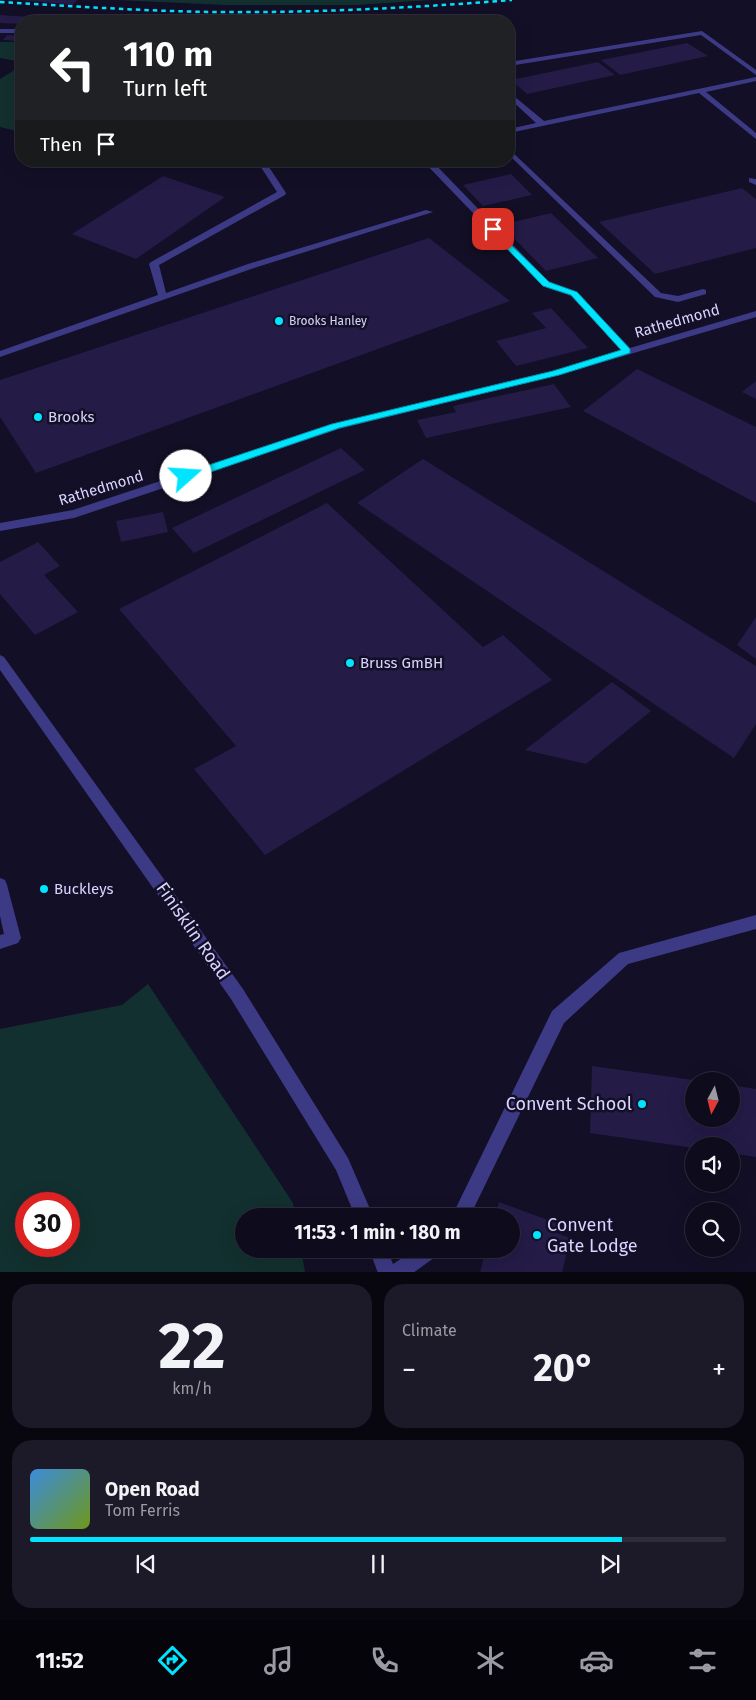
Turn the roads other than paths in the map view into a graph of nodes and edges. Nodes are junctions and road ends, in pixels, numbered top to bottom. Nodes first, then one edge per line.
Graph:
1 (0, 31) edge
2 (15, 32) edge
3 (515, 63) edge
4 (756, 72) edge
5 (756, 79) edge
6 (701, 92) junction
7 (515, 99) edge
8 (542, 124) junction
9 (515, 130) edge
10 (756, 137) edge
11 (515, 157) edge
12 (265, 167) edge
13 (433, 167) edge
14 (429, 212) dead end
15 (703, 292) dead end
16 (163, 297) junction
17 (756, 314) edge
18 (627, 351) junction
19 (0, 354) edge
20 (0, 527) edge
21 (0, 660) edge
22 (0, 885) edge
23 (756, 922) edge
24 (0, 942) edge
25 (361, 1208) edge
26 (465, 1208) edge
27 (382, 1258) edge
28 (418, 1258) edge
29 (387, 1272) edge
30 (396, 1272) edge

1 - 2 street
3 - 4 street
5 - 6 street
6 - 8 street
6 - 10 street
7 - 8 street
8 - 9 street
11 - 15 street
12 - 16 street
13 - 18 street
14 - 16 street
16 - 19 street
17 - 18 street, Rathedmond
18 - 20 street, Rathedmond
21 - 25 street, Finisklin Road
22 - 24 street
23 - 26 street
27 - 29 street
28 - 30 street

